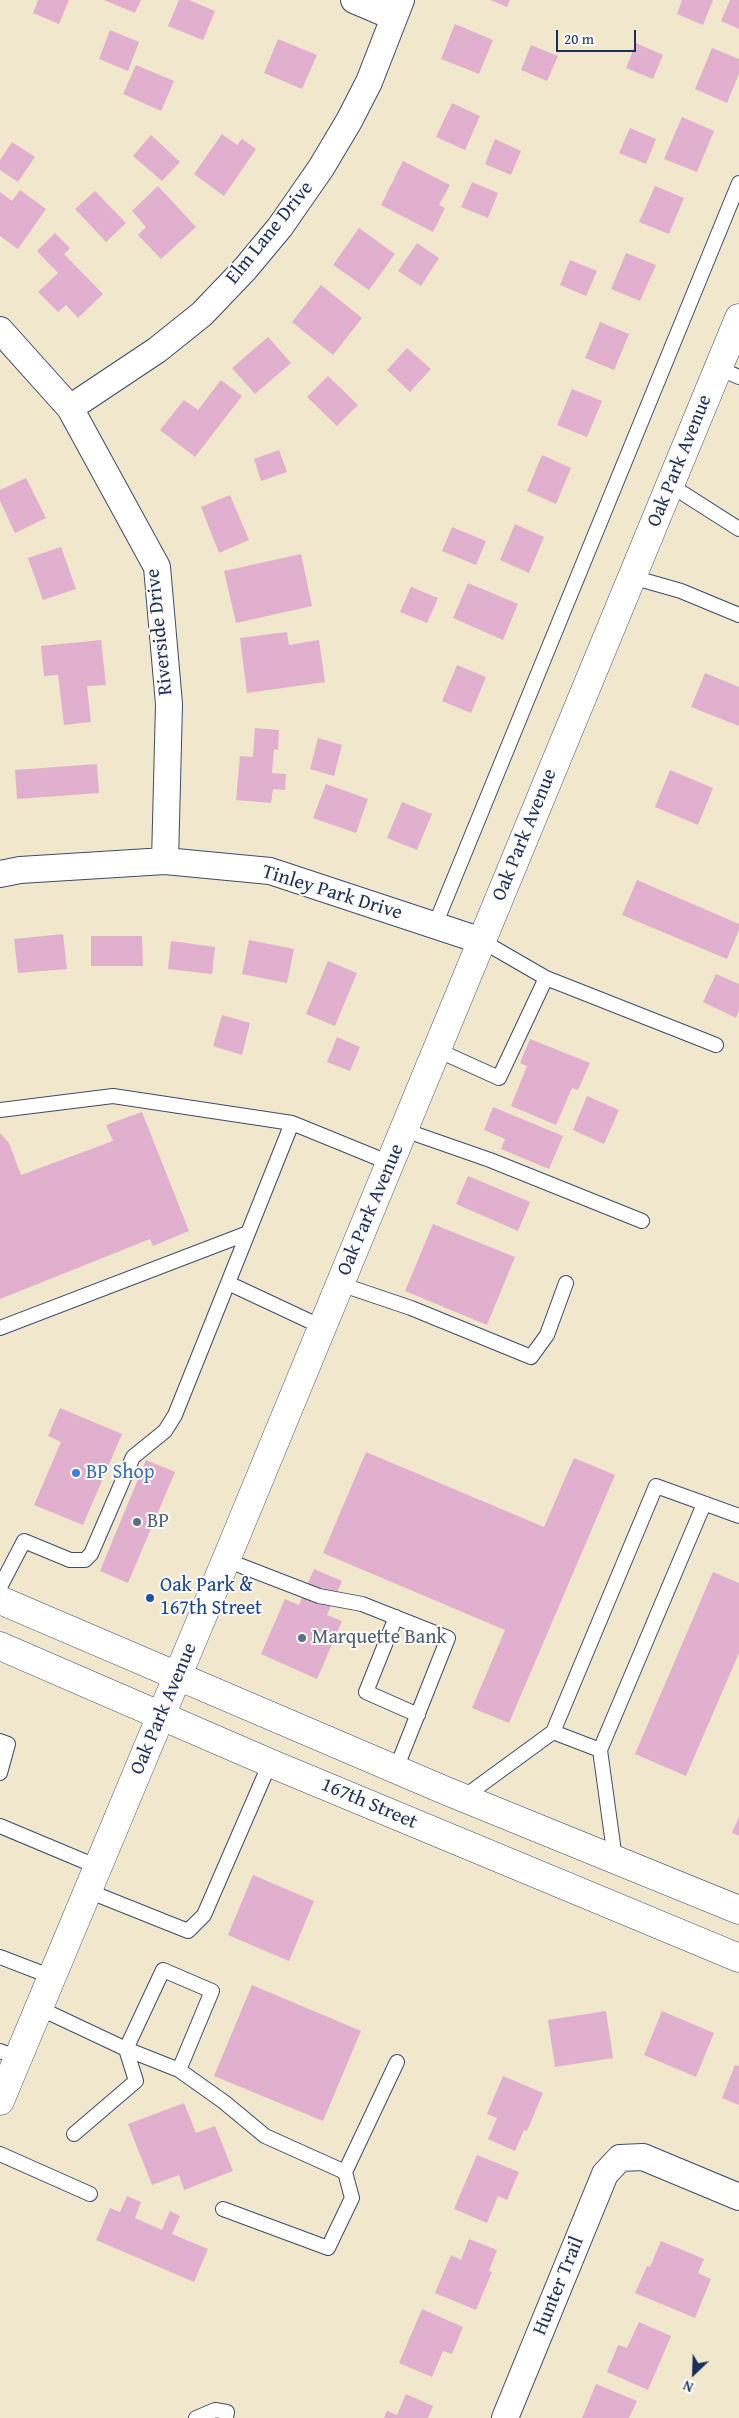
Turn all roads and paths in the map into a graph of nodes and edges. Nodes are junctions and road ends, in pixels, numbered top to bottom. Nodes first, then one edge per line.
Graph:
1 (354, 0) edge
2 (398, 8) edge
3 (739, 182) edge
4 (739, 318) edge
5 (0, 330) edge
6 (729, 372) edge
7 (70, 408) junction
8 (670, 485) junction
9 (739, 529) edge
10 (632, 576) junction
11 (739, 615) edge
12 (165, 861) junction
13 (0, 874) edge
14 (435, 925) junction
15 (482, 940) junction
16 (546, 978) junction
17 (716, 1045) dead end
18 (437, 1050) junction
19 (0, 1110) edge
20 (292, 1123) junction
21 (404, 1130) junction
22 (390, 1163) junction
23 (642, 1221) dead end
24 (248, 1234) junction
25 (228, 1283) junction
26 (566, 1283) dead end
27 (340, 1284) junction
28 (322, 1326) junction
29 (0, 1328) edge
30 (704, 1504) junction
31 (739, 1516) edge
32 (226, 1560) junction
33 (0, 1587) edge
34 (0, 1600) edge
35 (396, 1617) junction
36 (0, 1646) edge
37 (178, 1676) junction
38 (162, 1715) junction
39 (418, 1715) junction
40 (552, 1732) junction
41 (0, 1741) edge
42 (600, 1750) junction
43 (270, 1763) junction
44 (396, 1769) junction
45 (0, 1773) edge
46 (464, 1797) junction
47 (0, 1826) edge
48 (614, 1859) junction
49 (93, 1879) junction
50 (739, 1910) edge
51 (0, 1957) edge
52 (739, 1958) edge
53 (52, 1977) junction
54 (39, 2008) junction
55 (126, 2049) junction
56 (9, 2054) edge
57 (397, 2062) dead end
58 (179, 2070) junction
59 (0, 2100) edge
60 (74, 2134) dead end
61 (0, 2154) edge
62 (345, 2172) junction
63 (90, 2194) dead end
64 (739, 2198) edge
65 (223, 2209) dead end
66 (196, 2418) edge
67 (226, 2418) edge
68 (505, 2418) edge

1 - 2 street
2 - 7 street, Elm Lane Drive
3 - 14 lane
4 - 6 street, Oak Park Avenue
5 - 7 street, Riverside Drive
6 - 8 street, Oak Park Avenue
7 - 12 street, Riverside Drive
8 - 9 lane
8 - 10 street, Oak Park Avenue
10 - 11 lane
10 - 15 street, Oak Park Avenue
12 - 13 street, Tinley Park Drive
12 - 14 street, Tinley Park Drive
14 - 15 street, Tinley Park Drive
15 - 16 lane
15 - 18 street, Oak Park Avenue
16 - 17 lane
16 - 18 lane
18 - 21 street, Oak Park Avenue
19 - 20 lane
20 - 22 lane
20 - 24 lane
21 - 22 street, Oak Park Avenue
21 - 23 lane
22 - 27 street, Oak Park Avenue
24 - 25 lane
24 - 29 lane
25 - 28 lane
25 - 33 lane
26 - 27 lane
27 - 28 street, Oak Park Avenue
28 - 32 street, Oak Park Avenue
30 - 31 lane
30 - 40 lane
30 - 42 lane
32 - 35 lane
32 - 37 street, Oak Park Avenue
34 - 37 street
35 - 39 lane
35 - 39 lane
36 - 38 street, 167th Street
37 - 38 street, Oak Park Avenue
37 - 44 street
38 - 43 street, 167th Street
38 - 49 street, Oak Park Avenue
39 - 44 lane
40 - 42 lane
40 - 46 lane
41 - 45 lane
42 - 48 lane
43 - 49 lane
43 - 52 street, 167th Street
44 - 46 street
46 - 48 street
47 - 49 lane
48 - 50 street
49 - 53 street, Oak Park Avenue
51 - 53 lane
53 - 54 street, Oak Park Avenue
54 - 55 lane
54 - 56 street, Oak Park Avenue
55 - 58 lane
55 - 58 lane
55 - 60 lane
56 - 59 street, Oak Park Avenue
57 - 62 lane
58 - 62 lane
61 - 63 lane
62 - 65 lane
64 - 68 street, Hunter Trail
66 - 67 lane

